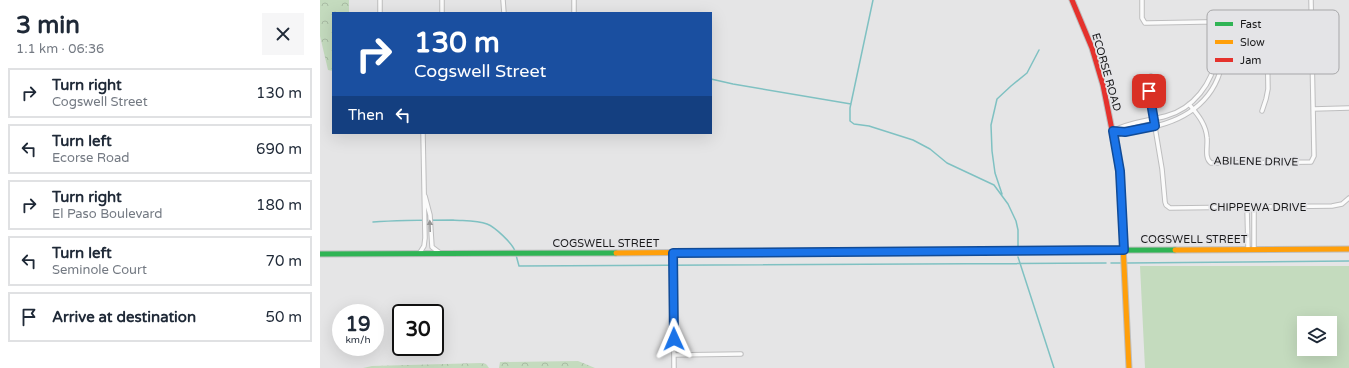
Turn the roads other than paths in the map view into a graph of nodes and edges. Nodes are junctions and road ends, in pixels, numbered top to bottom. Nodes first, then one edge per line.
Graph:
1 (380, 0) edge
2 (442, 0) edge
3 (504, 0) edge
4 (574, 0) edge
5 (1072, 0) edge
6 (1142, 0) edge
7 (380, 12) edge
8 (442, 12) edge
9 (504, 12) edge
10 (574, 12) edge
11 (1207, 22) edge
12 (1212, 74) edge
13 (1218, 74) edge
14 (1268, 74) edge
15 (1312, 74) edge
16 (1151, 76) dead end
17 (1189, 104) junction
18 (1349, 108) edge
19 (1313, 109) junction
20 (1194, 110) junction
21 (1262, 111) dead end
22 (1154, 119) junction
23 (1155, 126) junction
24 (1113, 131) junction
25 (423, 134) edge
26 (424, 193) junction
27 (1349, 198) edge
28 (1247, 207) junction
29 (1254, 207) junction
30 (1251, 249) junction
31 (1349, 249) edge
32 (1124, 250) junction
33 (673, 253) junction
34 (320, 254) edge
35 (420, 254) junction
36 (442, 254) junction
37 (741, 354) dead end
38 (674, 355) junction
39 (674, 368) edge
40 (1129, 368) edge

1 - 7 street
2 - 8 street
3 - 9 street
4 - 10 street
5 - 24 street, ECORSE ROAD
6 - 11 street
12 - 17 street
13 - 20 street
14 - 21 street
15 - 19 street
16 - 22 street
17 - 20 street, ABILENE DRIVE
17 - 22 street
18 - 19 street
19 - 20 street, ABILENE DRIVE
20 - 23 street
22 - 23 street
22 - 24 street
23 - 24 street
23 - 28 street, CHIPPEWA DRIVE
24 - 32 street, ECORSE ROAD
25 - 26 street
26 - 35 street
36 -> 26 street
27 - 29 street, CHIPPEWA DRIVE
28 - 29 street, CHIPPEWA DRIVE
28 - 30 street
29 - 30 street
30 - 31 street, COGSWELL STREET
30 - 32 street, COGSWELL STREET
32 - 33 street, COGSWELL STREET
32 - 40 street, ECORSE ROAD
33 - 36 street, COGSWELL STREET
33 - 38 street
34 - 35 street, COGSWELL STREET
35 - 36 street, COGSWELL STREET
37 - 38 street
38 - 39 street

